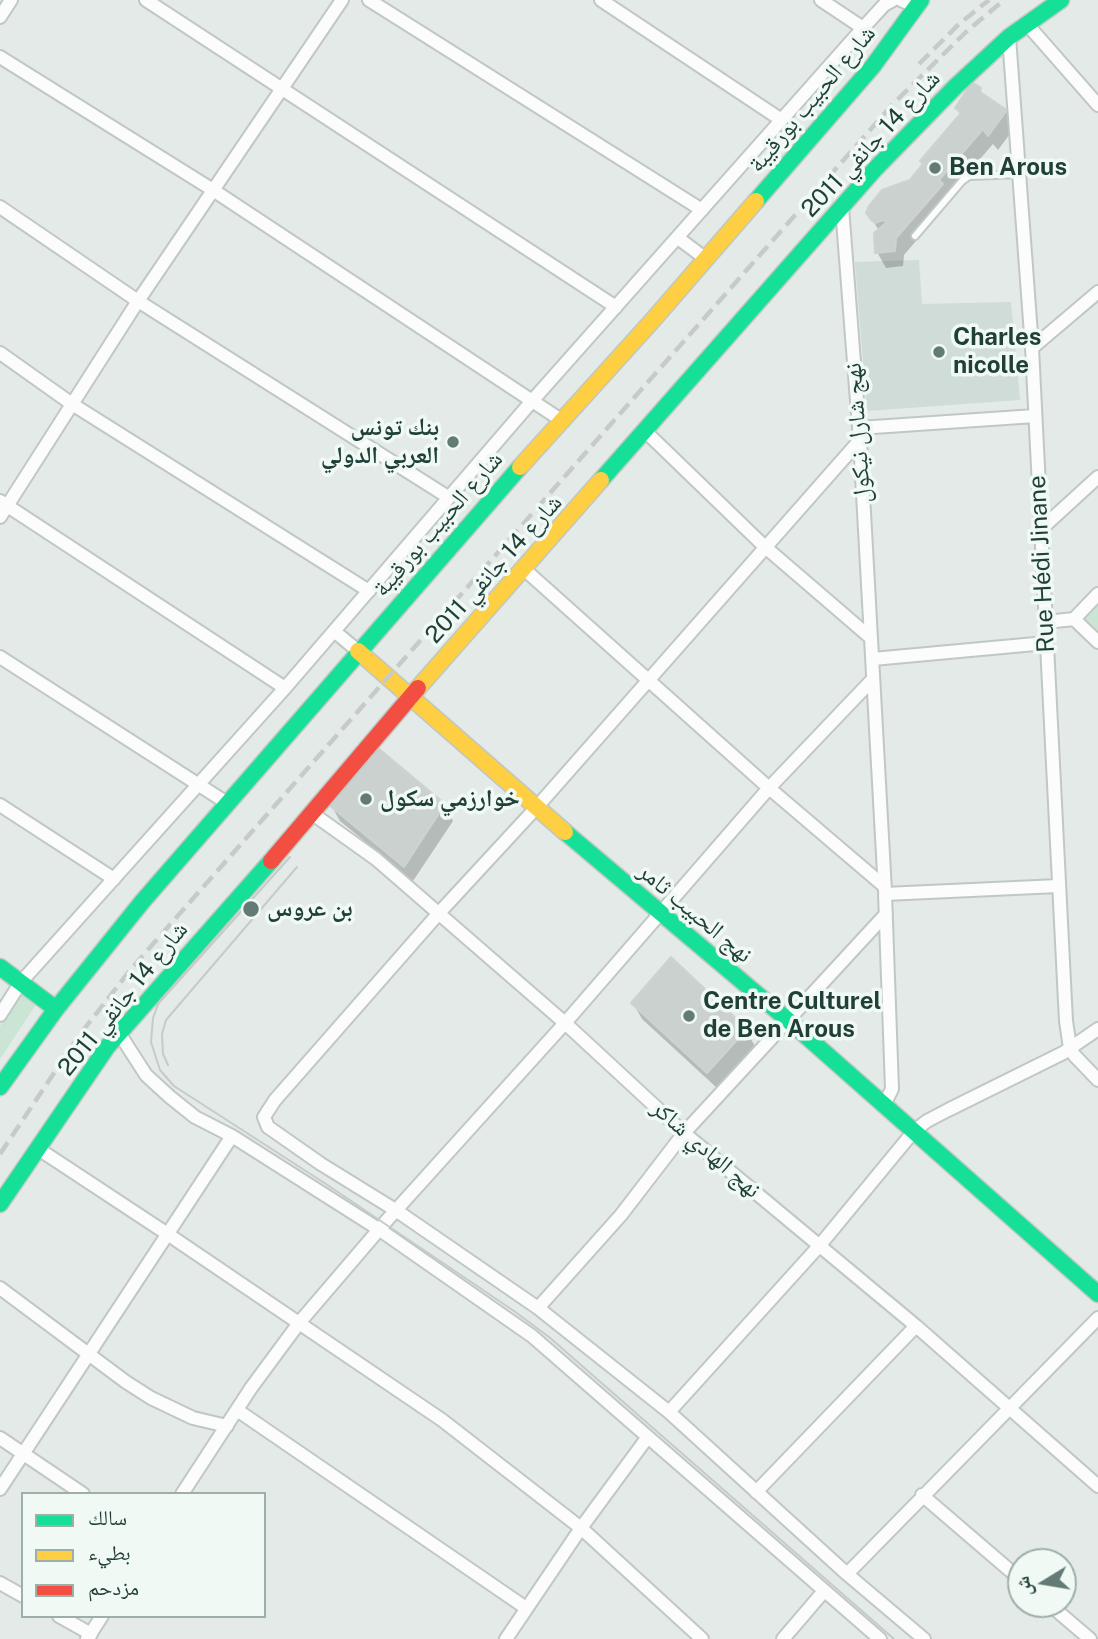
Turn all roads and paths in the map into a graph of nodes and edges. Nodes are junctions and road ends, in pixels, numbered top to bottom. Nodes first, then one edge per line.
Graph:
1 (11, 0) edge
2 (146, 0) edge
3 (342, 0) edge
4 (369, 0) edge
5 (601, 0) edge
6 (821, 0) edge
7 (892, 0) edge
8 (1062, 0) edge
9 (913, 2) edge
10 (0, 17) edge
11 (1026, 23) junction
12 (863, 28) junction
13 (1009, 37) junction
14 (0, 57) edge
15 (282, 88) junction
16 (1098, 105) edge
17 (780, 119) junction
18 (1019, 174) junction
19 (213, 190) junction
20 (0, 207) edge
21 (842, 207) junction
22 (702, 210) junction
23 (915, 236) dead end
24 (678, 238) junction
25 (706, 258) junction
26 (1098, 292) edge
27 (138, 301) junction
28 (616, 307) junction
29 (1032, 348) junction
30 (0, 354) edge
31 (531, 401) junction
32 (72, 404) junction
33 (1035, 416) junction
34 (561, 420) junction
35 (645, 431) junction
36 (859, 434) junction
37 (1098, 477) edge
38 (448, 497) junction
39 (3, 508) edge
40 (1041, 528) junction
41 (764, 547) junction
42 (524, 569) junction
43 (369, 591) junction
44 (1095, 603) edge
45 (1074, 619) junction
46 (1046, 622) junction
47 (334, 631) junction
48 (871, 638) junction
49 (1098, 642) edge
50 (1046, 643) junction
51 (358, 651) junction
52 (0, 657) edge
53 (873, 659) junction
54 (648, 679) junction
55 (873, 679) junction
56 (285, 688) junction
57 (411, 696) junction
58 (197, 784) junction
59 (769, 788) junction
60 (227, 803) junction
61 (0, 806) edge
62 (536, 808) junction
63 (313, 814) junction
64 (114, 879) junction
65 (1058, 886) junction
66 (885, 890) junction
67 (659, 912) junction
68 (439, 913) junction
69 (886, 914) junction
70 (0, 967) edge
71 (21, 982) junction
72 (56, 1009) junction
73 (0, 1015) edge
74 (789, 1021) junction
75 (565, 1023) junction
76 (1098, 1030) edge
77 (119, 1033) junction
78 (1070, 1048) junction
79 (1098, 1080) edge
80 (0, 1087) edge
81 (884, 1105) junction
82 (914, 1131) junction
83 (684, 1133) junction
84 (232, 1136) junction
85 (37, 1149) junction
86 (0, 1204) edge
87 (397, 1211) junction
88 (380, 1230) junction
89 (169, 1235) junction
90 (820, 1245) junction
91 (0, 1288) edge
92 (1098, 1294) edge
93 (538, 1308) junction
94 (1098, 1318) edge
95 (299, 1323) junction
96 (916, 1326) junction
97 (89, 1353) junction
98 (1008, 1408) junction
99 (237, 1410) junction
100 (670, 1412) junction
101 (227, 1426) junction
102 (0, 1438) edge
103 (647, 1438) junction
104 (23, 1454) junction
105 (1098, 1486) edge
106 (0, 1489) edge
107 (80, 1492) edge
108 (183, 1492) edge
109 (756, 1492) junction
110 (922, 1496) junction
111 (581, 1528) junction
112 (1007, 1568) edge
113 (847, 1574) junction
114 (0, 1583) edge
115 (824, 1591) junction
116 (21, 1595) edge
117 (526, 1608) junction
118 (62, 1618) edge
119 (101, 1618) edge
120 (1065, 1618) edge
121 (89, 1636) edge
122 (506, 1639) edge
123 (702, 1639) edge
124 (783, 1639) edge
125 (880, 1639) edge
126 (923, 1639) edge
127 (1090, 1639) edge

1 - 10 street
2 - 15 street
3 - 15 street
4 - 22 street
5 - 17 street
6 - 12 street
7 - 12 street
8 - 11 street, شارع 14 جانفي 2011
9 - 25 street, شارع الحبيب بورقيبة
11 - 13 street, شارع 14 جانفي 2011
11 - 16 street
12 - 17 street
13 - 18 street, Rue Hédi Jinane
13 - 21 street, شارع 14 جانفي 2011
14 - 19 street
15 - 19 street
15 - 28 street
17 - 22 street
18 - 23 lane
18 - 29 street, Rue Hédi Jinane
19 - 27 street
19 - 31 street
20 - 27 street
21 - 35 street, شارع 14 جانفي 2011
21 - 36 street, نهج شارل نيكول
22 - 24 street
24 - 25 street
24 - 28 street
25 - 34 street, شارع الحبيب بورقيبة
26 - 29 street
27 - 32 street
27 - 38 street
28 - 31 street
29 - 33 street, Rue Hédi Jinane
30 - 32 street
31 - 34 street
31 - 38 street
32 - 39 street
32 - 43 street
33 - 36 street
33 - 40 street, Rue Hédi Jinane
34 - 51 street, شارع الحبيب بورقيبة
35 - 41 street
35 - 42 street, شارع 14 جانفي 2011
36 - 41 street
36 - 48 street, نهج شارل نيكول
37 - 40 street
38 - 43 street
39 - 56 street
40 - 46 street, Rue Hédi Jinane
41 - 48 street
41 - 54 street
42 - 54 street
42 - 57 street, شارع 14 جانفي 2011
43 - 47 street
44 - 45 street
45 - 46 street
45 - 49 street
46 - 50 street, Rue Hédi Jinane
47 - 51 street
47 - 56 street
48 - 53 street, نهج شارل نيكول
50 - 53 street
50 - 65 street, Rue Hédi Jinane
51 - 57 street, نهج الحبيب ثامر
51 - 60 street, شارع الحبيب بورقيبة
52 - 58 street
53 - 55 street, نهج شارل نيكول
54 - 59 street
54 - 62 street
55 - 59 street
55 - 66 street, نهج شارل نيكول
56 - 58 street
57 - 62 street, نهج الحبيب ثامر
57 - 63 street, شارع 14 جانفي 2011
58 - 60 street
58 - 64 street
59 - 66 street
59 - 67 street
60 - 72 street, شارع الحبيب بورقيبة
61 - 64 street
62 - 67 street, نهج الحبيب ثامر
62 - 68 street
63 - 68 street, نهج الهادي شاكر
63 - 77 street, شارع 14 جانفي 2011
64 - 71 street
65 - 66 street
65 - 78 street, Rue Hédi Jinane
66 - 69 street, نهج شارل نيكول
67 - 74 street, نهج الحبيب ثامر
67 - 75 street
68 - 75 street, نهج الهادي شاكر
68 - 87 street
69 - 74 street
69 - 81 street, نهج شارل نيكول
70 - 71 street
71 - 72 street
71 - 73 street
72 - 80 street, شارع الحبيب بورقيبة
74 - 81 street, نهج الحبيب ثامر
74 - 83 street
75 - 83 street, نهج الهادي شاكر
75 - 87 street
76 - 78 street
77 - 84 street
77 - 85 street, شارع 14 جانفي 2011
78 - 79 street
78 - 82 street
81 - 82 street, نهج الحبيب ثامر
82 - 90 street
82 - 92 street, نهج الحبيب ثامر
83 - 90 street, نهج الهادي شاكر
83 - 93 street
84 - 88 street
84 - 89 street
85 - 86 street, شارع 14 جانفي 2011
85 - 89 street
87 - 88 street
87 - 93 street
88 - 95 street
88 - 103 street
89 - 95 street
89 - 97 street
90 - 96 street, نهج الهادي شاكر
90 - 100 street
91 - 97 street
93 - 100 street
94 - 98 street
95 - 99 street
95 - 111 street
96 - 98 street, نهج الهادي شاكر
96 - 109 street
97 - 101 street
97 - 104 street
98 - 105 street, نهج الهادي شاكر
98 - 110 street
99 - 101 street
99 - 117 street
100 - 109 street
101 - 108 street
102 - 104 street
103 - 111 street
103 - 115 street
104 - 106 street
104 - 107 street
109 - 113 street
110 - 112 street
110 - 113 street
111 - 117 street
111 - 123 street
113 - 126 street
114 - 116 street
115 - 124 street
115 - 125 street
117 - 122 street
118 - 121 street
119 - 121 street
120 - 127 street

